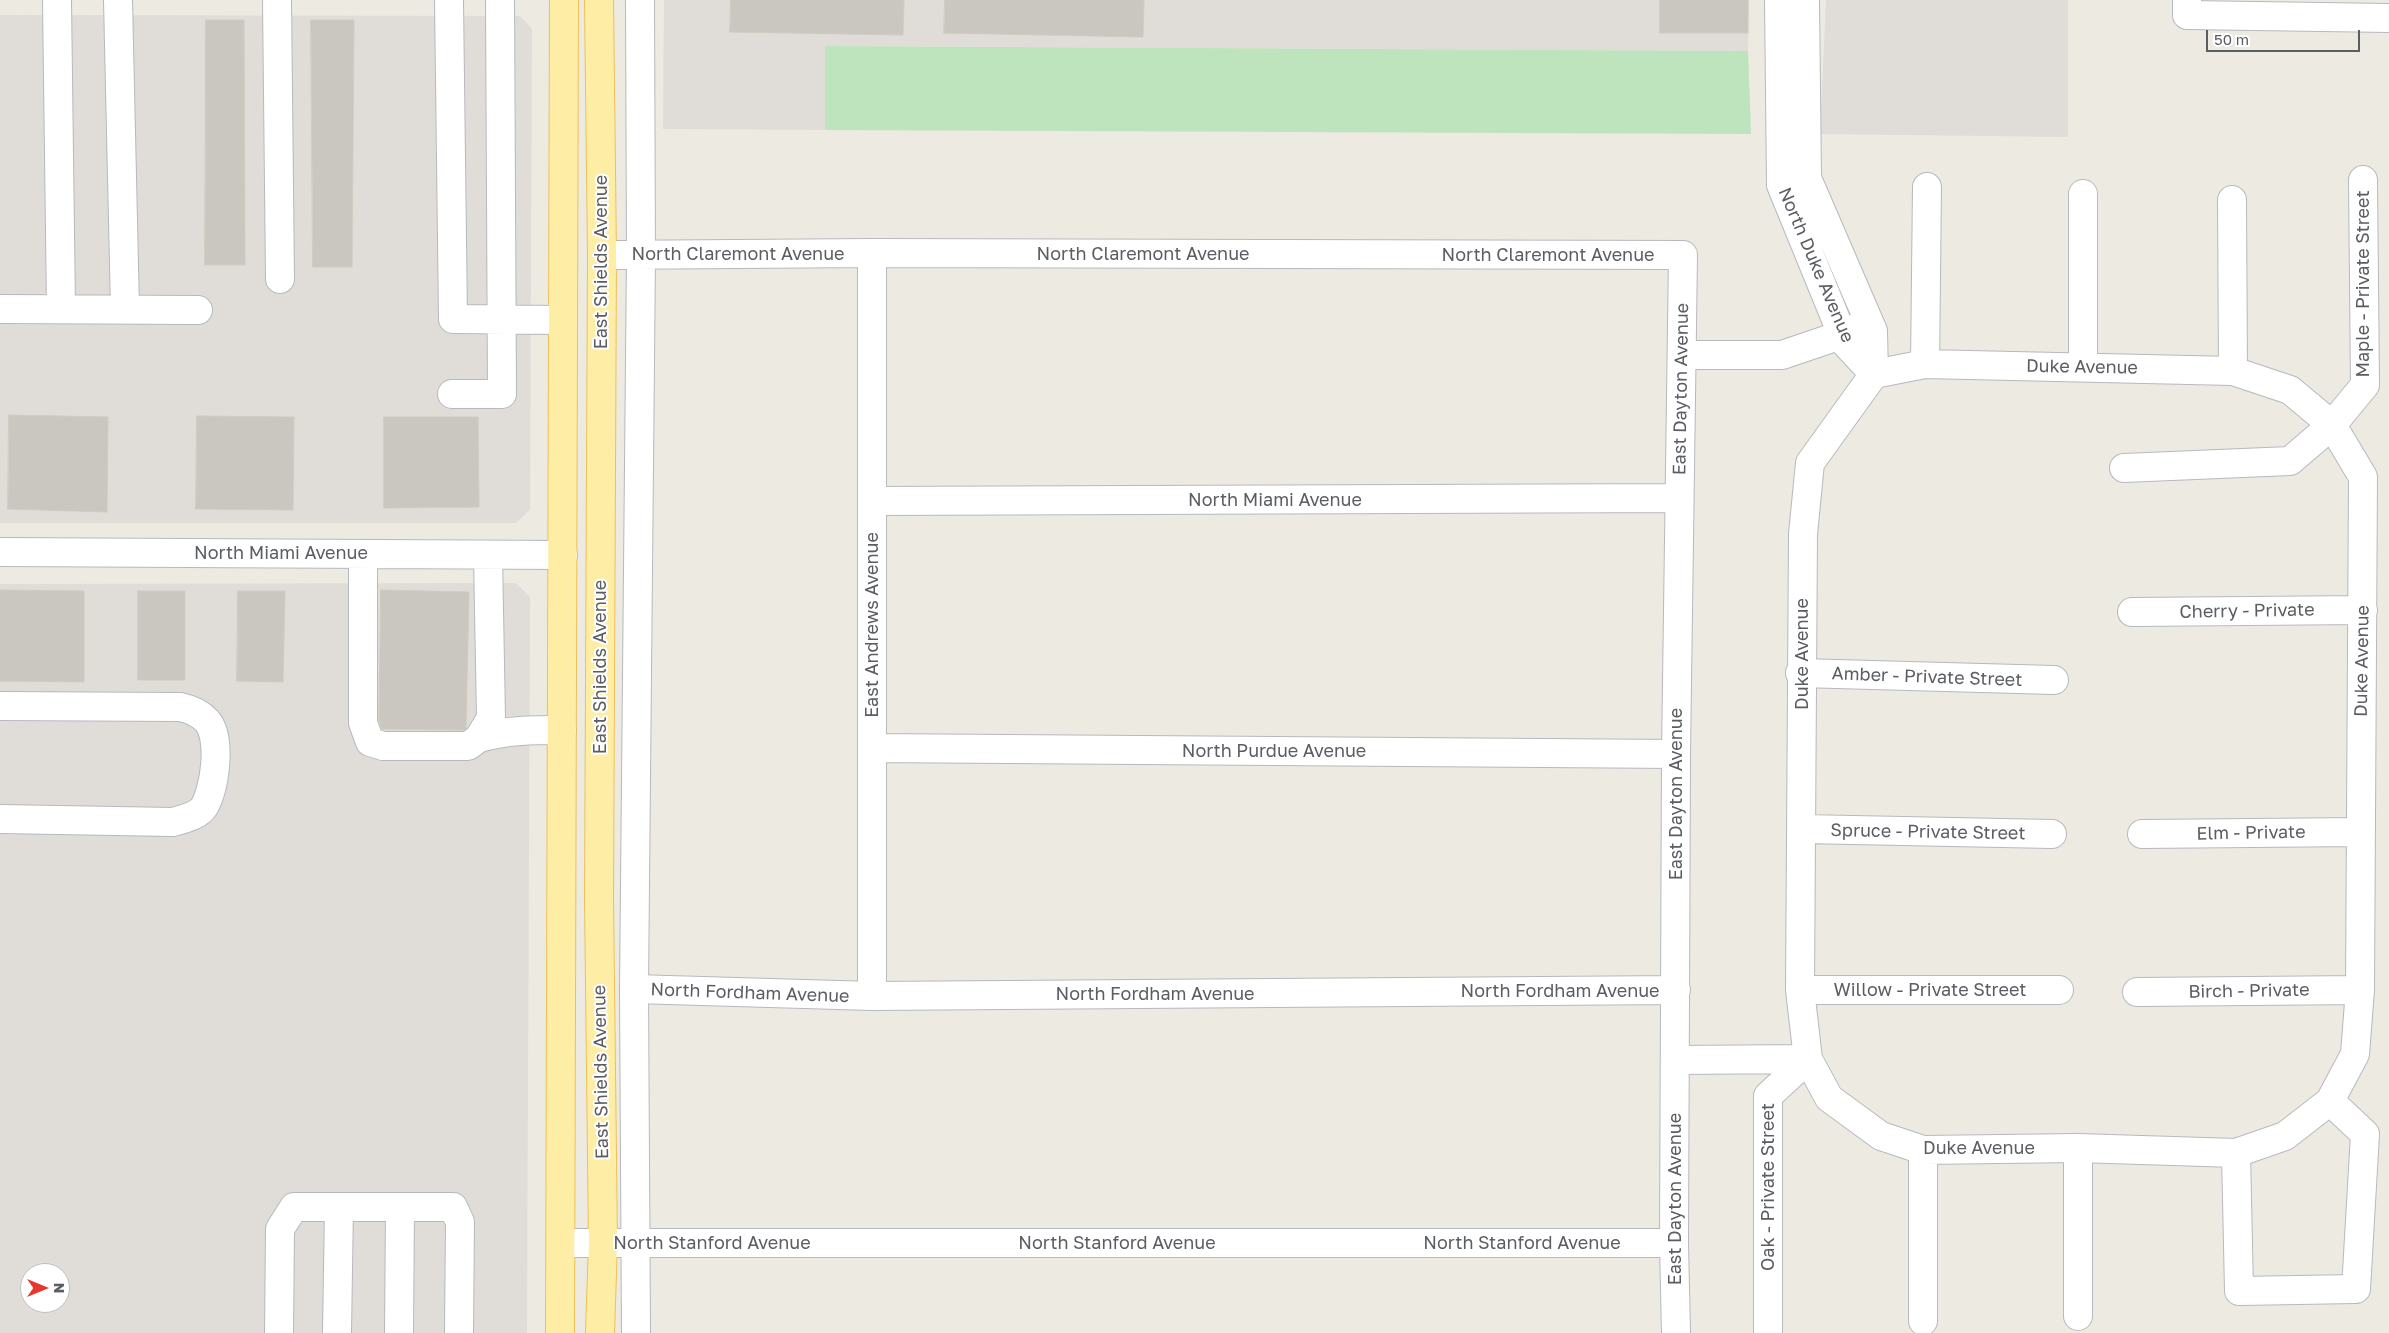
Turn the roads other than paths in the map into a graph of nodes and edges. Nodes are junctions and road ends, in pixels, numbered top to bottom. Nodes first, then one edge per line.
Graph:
1 (57, 0) edge
2 (118, 0) edge
3 (277, 0) edge
4 (450, 0) edge
5 (500, 0) edge
6 (564, 0) edge
7 (599, 0) edge
8 (640, 0) edge
9 (1779, 0) edge
10 (1805, 0) edge
11 (2187, 0) edge
12 (2389, 18) edge
13 (2363, 180) dead end
14 (1927, 187) dead end
15 (2083, 194) dead end
16 (2232, 200) dead end
17 (872, 253) junction
18 (602, 255) junction
19 (641, 255) junction
20 (1683, 255) joint
21 (280, 279) dead end
22 (0, 309) edge
23 (61, 309) junction
24 (125, 309) junction
25 (198, 310) dead end
26 (502, 319) junction
27 (563, 320) junction
28 (1868, 322) junction
29 (1844, 334) junction
30 (1683, 354) junction
31 (1925, 364) junction
32 (2083, 366) junction
33 (2233, 371) junction
34 (1874, 374) junction
35 (452, 394) dead end
36 (2332, 425) junction
37 (2124, 468) dead end
38 (1678, 498) junction
39 (872, 501) junction
40 (0, 552) edge
41 (363, 554) junction
42 (488, 555) junction
43 (563, 555) junction
44 (2363, 610) junction
45 (2132, 612) dead end
46 (1800, 673) junction
47 (2054, 680) dead end
48 (0, 706) edge
49 (537, 730) junction
50 (479, 738) junction
51 (872, 748) junction
52 (1676, 754) junction
53 (0, 819) edge
54 (1803, 829) junction
55 (2360, 832) junction
56 (2052, 834) dead end
57 (2142, 834) dead end
58 (634, 989) junction
59 (1676, 990) junction
60 (1800, 990) junction
61 (2059, 990) dead end
62 (2360, 990) junction
63 (2137, 992) dead end
64 (872, 996) junction
65 (1808, 1059) junction
66 (1675, 1060) junction
67 (2330, 1101) junction
68 (2078, 1148) junction
69 (1923, 1150) junction
70 (2236, 1153) junction
71 (339, 1207) junction
72 (400, 1207) junction
73 (561, 1243) junction
74 (603, 1243) junction
75 (636, 1243) junction
76 (1674, 1243) junction
77 (2078, 1316) dead end
78 (1923, 1321) dead end
79 (279, 1333) edge
80 (337, 1333) edge
81 (399, 1333) edge
82 (459, 1333) edge
83 (560, 1333) edge
84 (600, 1333) edge
85 (636, 1333) edge
86 (1676, 1333) edge
87 (1768, 1333) edge

1 - 23 street
2 - 24 street
3 - 21 street
4 - 26 street
5 - 26 street
6 - 27 main road
7 - 18 main road, East Shields Avenue
8 - 19 street, East Shields Avenue
9 - 29 street, North Duke Avenue
10 - 28 street, North Duke Avenue
11 - 12 street
13 - 36 street, Maple - Private Street
14 - 31 street
15 - 32 street
16 - 33 street
17 - 19 street, North Claremont Avenue
17 - 20 street, North Claremont Avenue
17 - 39 street, East Andrews Avenue
18 - 19 street, North Claremont Avenue
18 - 74 main road, East Shields Avenue
19 - 58 street, East Shields Avenue
20 - 30 street, East Dayton Avenue
22 - 23 street
23 - 24 street
24 - 25 street
26 - 27 street
26 - 35 street
27 - 43 main road
28 - 29 street
28 - 34 street, North Duke Avenue
29 - 30 street
29 - 34 street, North Duke Avenue
30 - 38 street, East Dayton Avenue
31 - 32 street, Duke Avenue
31 - 34 street, Duke Avenue
32 - 33 street, Duke Avenue
33 - 36 street, Duke Avenue
34 - 46 street, Duke Avenue
36 - 37 street, Maple - Private Street
36 - 44 street, Duke Avenue
38 - 39 street, North Miami Avenue
38 - 52 street, East Dayton Avenue
39 - 51 street, East Andrews Avenue
40 - 41 street, North Miami Avenue
41 - 42 street, North Miami Avenue
41 - 50 street
42 - 43 street, North Miami Avenue
42 - 50 street
43 - 49 main road
44 - 45 street, Cherry - Private
44 - 55 street, Duke Avenue
46 - 47 street, Amber - Private Street
46 - 54 street, Duke Avenue
48 - 53 street
49 - 50 street
49 - 73 main road
51 - 52 street, North Purdue Avenue
51 - 64 street, East Andrews Avenue
52 - 59 street, East Dayton Avenue
54 - 56 street, Spruce - Private Street
54 - 60 street, Duke Avenue
55 - 57 street, Elm - Private
55 - 62 street, Duke Avenue
58 - 64 street, North Fordham Avenue
58 - 75 street, East Shields Avenue
59 - 64 street, North Fordham Avenue
59 - 66 street, East Dayton Avenue
60 - 61 street, Willow - Private Street
60 - 65 street, Duke Avenue
62 - 63 street, Birch - Private
62 - 67 street, Duke Avenue
65 - 66 street
65 - 69 street, Duke Avenue
65 - 87 street, Oak - Private Street
66 - 76 street, East Dayton Avenue
67 - 70 street, Duke Avenue
67 - 70 street
68 - 69 street, Duke Avenue
68 - 70 street, Duke Avenue
68 - 77 street
69 - 78 street
71 - 72 street
71 - 79 street
71 - 80 street
72 - 81 street
72 - 82 street
73 - 74 street, North Stanford Avenue
73 - 83 main road
74 - 75 street, North Stanford Avenue
74 - 84 main road, East Shields Avenue
75 - 76 street, North Stanford Avenue
75 - 85 street, East Shields Avenue
76 - 86 street, East Dayton Avenue

